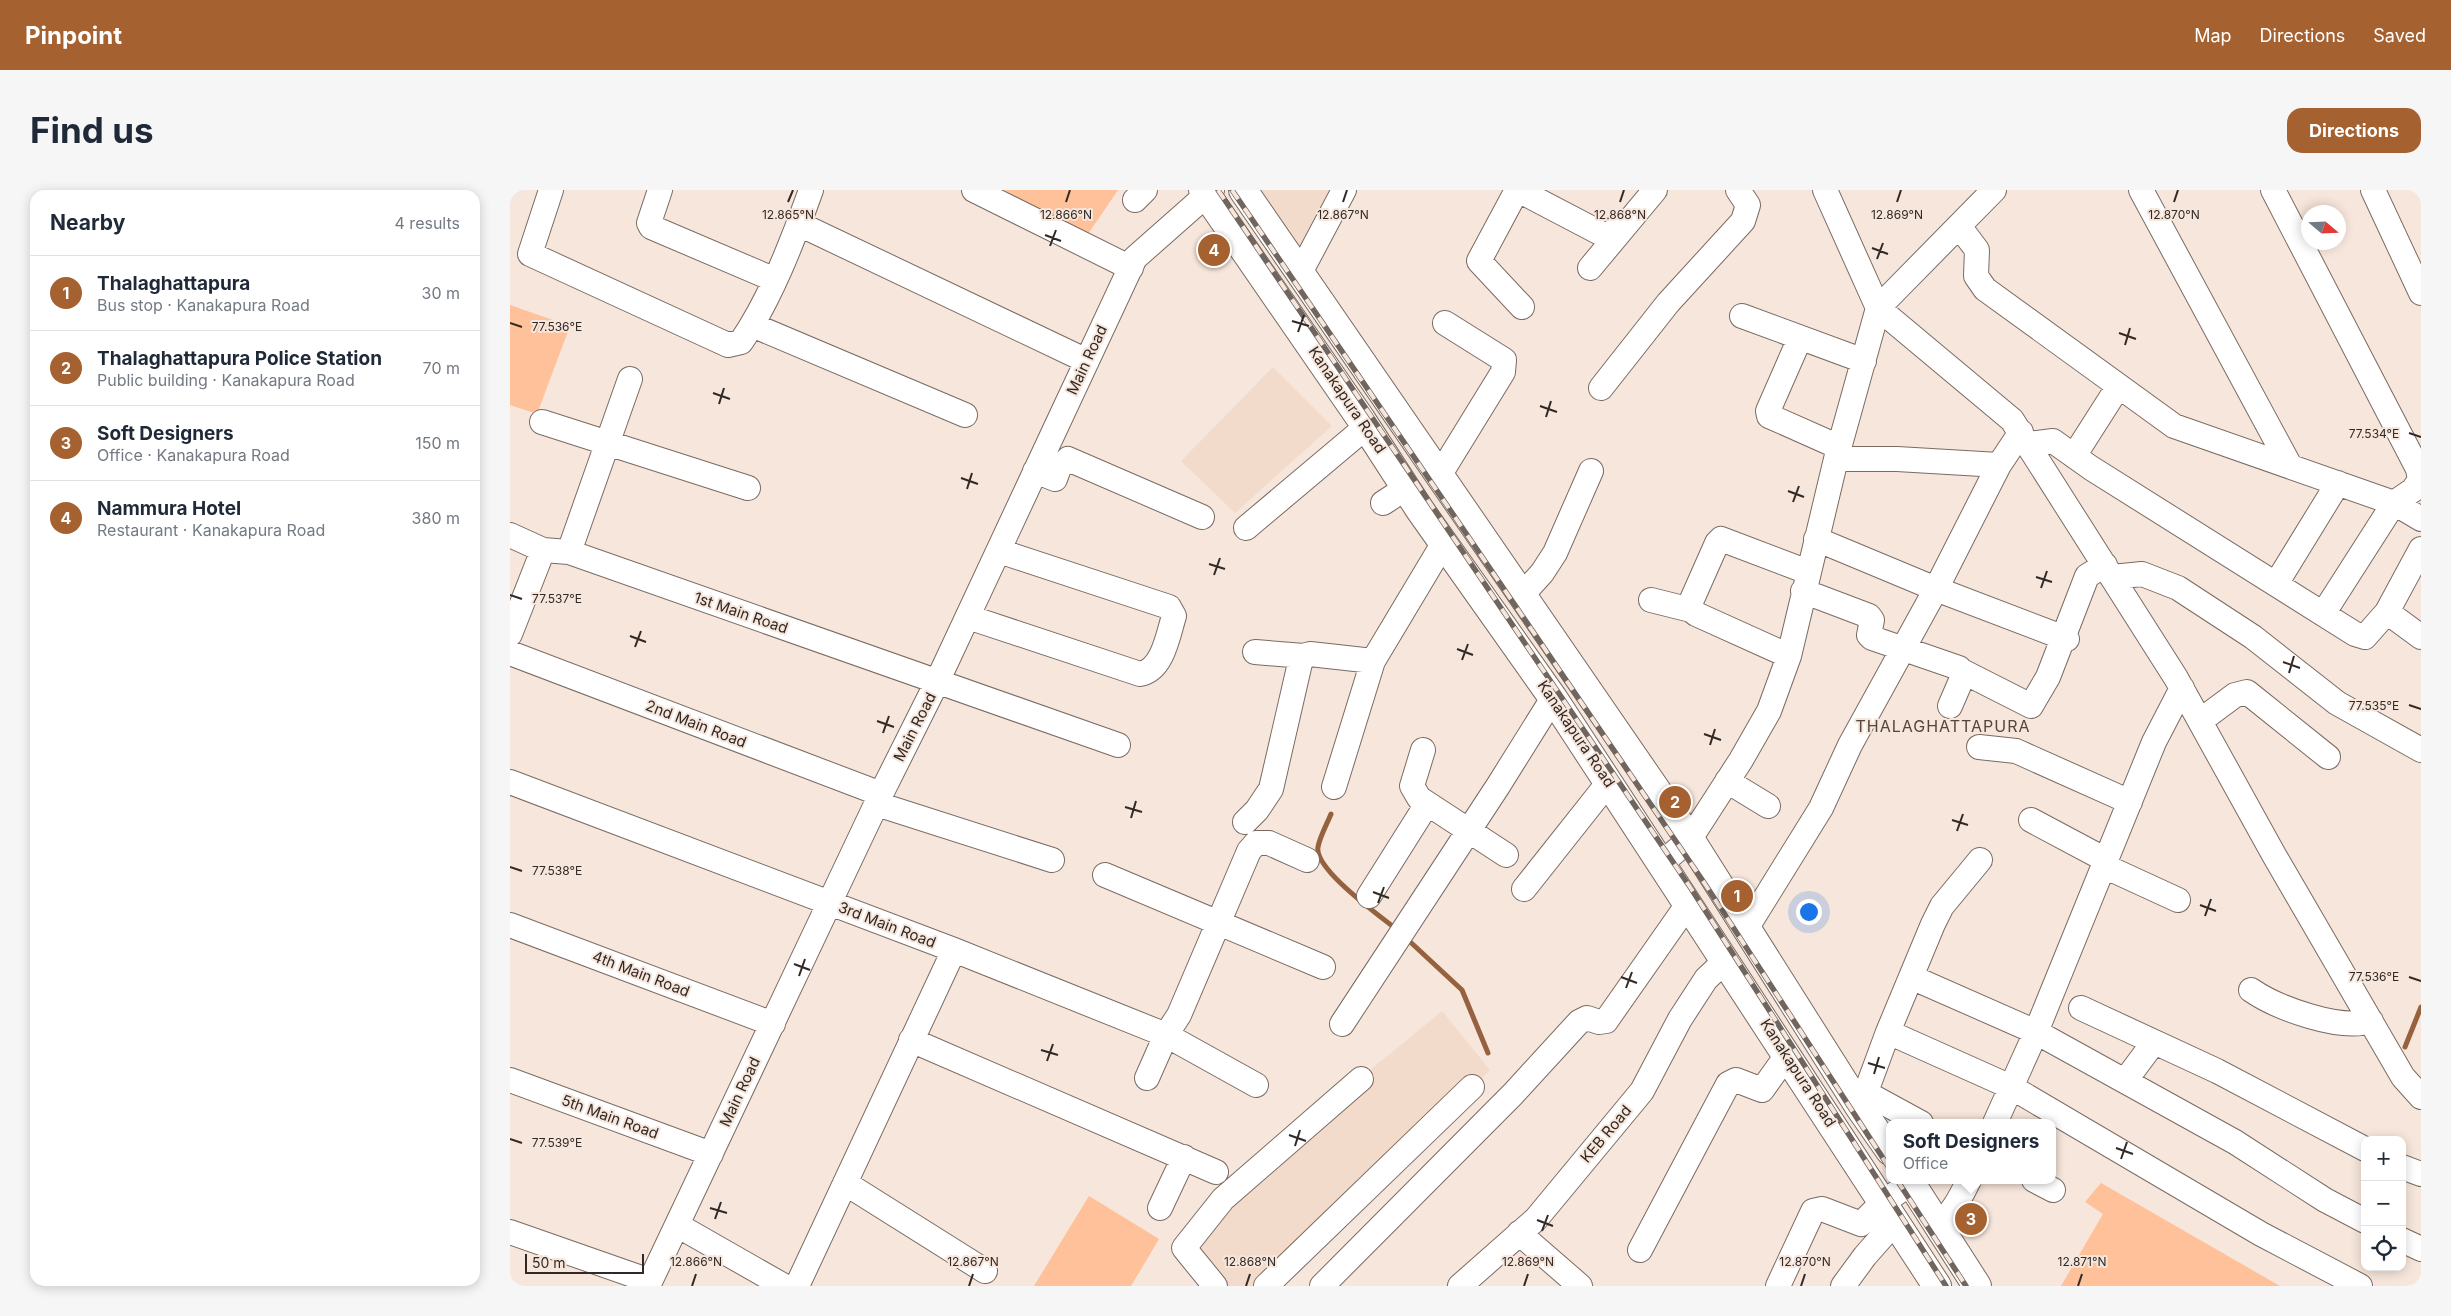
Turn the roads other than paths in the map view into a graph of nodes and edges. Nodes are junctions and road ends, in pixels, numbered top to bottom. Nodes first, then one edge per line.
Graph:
1 (551, 190) edge
2 (660, 190) edge
3 (811, 190) edge
4 (1243, 190) edge
5 (1344, 190) edge
6 (1518, 190) edge
7 (1654, 190) edge
8 (1738, 190) edge
9 (1825, 190) edge
10 (1994, 190) edge
11 (2141, 190) edge
12 (2273, 190) edge
13 (2373, 190) edge
14 (978, 191) edge
15 (1207, 192) edge
16 (1630, 220) junction
17 (799, 224) junction
18 (1958, 226) junction
19 (1130, 268) junction
20 (1590, 268) dead end
21 (1300, 273) junction
22 (774, 279) junction
23 (2421, 293) edge
24 (1522, 307) dead end
25 (1878, 308) junction
26 (1742, 316) dead end
27 (1445, 323) dead end
28 (752, 325) junction
29 (1800, 338) junction
30 (1087, 361) junction
31 (1864, 361) junction
32 (630, 379) dead end
33 (2118, 387) junction
34 (1601, 388) dead end
35 (965, 415) dead end
36 (542, 422) dead end
37 (1366, 427) junction
38 (2025, 438) junction
39 (608, 444) junction
40 (1838, 453) junction
41 (2074, 456) junction
42 (2000, 465) junction
43 (2290, 466) junction
44 (1036, 471) junction
45 (1591, 471) dead end
46 (1439, 476) junction
47 (2338, 483) junction
48 (748, 488) dead end
49 (1406, 488) junction
50 (1383, 503) dead end
51 (2394, 503) junction
52 (1202, 517) dead end
53 (2421, 519) edge
54 (1246, 528) dead end
55 (510, 534) edge
56 (1816, 539) junction
57 (1443, 544) junction
58 (2421, 548) edge
59 (543, 550) junction
60 (999, 551) junction
61 (569, 552) junction
62 (2108, 571) junction
63 (1806, 581) junction
64 (2276, 584) junction
65 (1936, 589) junction
66 (1522, 596) junction
67 (1651, 600) dead end
68 (1691, 610) junction
69 (2387, 612) junction
70 (2323, 614) junction
71 (968, 617) junction
72 (510, 634) edge
73 (2421, 637) edge
74 (2065, 638) junction
75 (1904, 648) junction
76 (1254, 652) dead end
77 (510, 653) edge
78 (1304, 656) junction
79 (1788, 656) junction
80 (1373, 661) junction
81 (1962, 671) junction
82 (937, 682) junction
83 (2182, 688) junction
84 (1553, 698) junction
85 (1950, 706) dead end
86 (2200, 721) junction
87 (1118, 745) dead end
88 (1979, 747) dead end
89 (1423, 750) dead end
90 (2421, 750) edge
91 (2328, 757) dead end
92 (1727, 781) junction
93 (510, 782) edge
94 (1608, 783) junction
95 (1334, 787) dead end
96 (879, 799) junction
97 (2130, 802) junction
98 (1427, 804) junction
99 (1768, 806) dead end
100 (2031, 820) dead end
101 (1245, 822) dead end
102 (1469, 830) junction
103 (1690, 839) junction
104 (1506, 855) dead end
105 (1052, 860) dead end
106 (1307, 860) dead end
107 (1980, 860) dead end
108 (1662, 863) junction
109 (2105, 863) junction
110 (1105, 875) dead end
111 (1524, 889) dead end
112 (1369, 896) dead end
113 (2178, 900) dead end
114 (830, 903) junction
115 (1688, 904) junction
116 (1217, 924) junction
117 (510, 925) edge
118 (1746, 929) junction
119 (954, 950) junction
120 (1726, 960) junction
121 (1323, 967) dead end
122 (1910, 977) junction
123 (2251, 990) dead end
124 (2081, 1008) dead end
125 (2371, 1021) junction
126 (772, 1024) junction
127 (1342, 1024) dead end
128 (1888, 1032) junction
129 (2036, 1032) junction
130 (1166, 1035) junction
131 (912, 1040) junction
132 (2154, 1042) junction
133 (1787, 1055) junction
134 (1147, 1078) dead end
135 (1361, 1079) dead end
136 (510, 1080) edge
137 (2126, 1081) junction
138 (1256, 1085) dead end
139 (2011, 1086) junction
140 (1472, 1087) dead end
141 (2421, 1098) edge
142 (1863, 1101) junction
143 (1910, 1119) edge
144 (1997, 1119) edge
145 (1886, 1144) edge
146 (2361, 1147) edge
147 (710, 1154) junction
148 (1184, 1157) junction
149 (2406, 1168) edge
150 (1216, 1172) dead end
151 (2421, 1174) edge
152 (845, 1183) junction
153 (1909, 1184) edge
154 (1911, 1184) edge
155 (1966, 1184) edge
156 (1160, 1208) dead end
157 (1889, 1212) junction
158 (2361, 1219) edge
159 (676, 1225) junction
160 (1937, 1225) junction
161 (510, 1232) edge
162 (1520, 1233) junction
163 (2406, 1242) edge
164 (2421, 1249) edge
165 (1640, 1250) dead end
166 (985, 1271) dead end
167 (649, 1284) edge
168 (784, 1286) edge
169 (797, 1286) edge
170 (1215, 1286) edge
171 (1266, 1286) edge
172 (1322, 1286) edge
173 (1460, 1286) edge
174 (1580, 1286) edge
175 (1778, 1286) edge
176 (1843, 1286) edge
177 (1937, 1286) edge
178 (1977, 1286) edge
179 (2360, 1286) edge

1 - 28 street
2 - 22 street
3 - 17 street
4 - 21 highway
5 - 21 street
6 - 16 street
6 - 24 street
7 - 16 street
8 - 34 street
9 - 25 street
10 - 18 street
11 - 43 street
12 - 51 street
13 - 23 street
14 - 19 street
15 - 19 street, Main Road
15 - 37 highway, Kanakapura Road
16 - 20 street
17 - 22 street
17 - 30 street
18 - 25 street
18 - 33 street
19 - 30 street, Main Road
21 - 46 highway
22 - 28 street
25 - 31 street
25 - 38 street
26 - 29 street
27 - 46 street
28 - 35 street
29 - 31 street
29 - 40 street
30 - 44 street, Main Road
31 - 40 street
32 - 39 street
33 - 41 street
33 - 43 street
36 - 39 street
37 - 49 highway, Kanakapura Road
37 - 54 street
38 - 41 street
38 - 42 street
38 - 62 street
39 - 48 street
39 - 61 street
40 - 42 street
40 - 56 street
41 - 64 street
42 - 65 street
43 - 47 street
44 - 52 street
44 - 60 street, Main Road
45 - 66 street
46 - 66 highway
47 - 51 street
47 - 64 street
49 - 50 street
49 - 57 highway, Kanakapura Road
51 - 53 street
51 - 70 street
55 - 59 street
56 - 63 street
56 - 65 street
57 - 80 street
57 - 84 highway, Kanakapura Road
58 - 69 street
59 - 61 street, 1st Main Road
59 - 72 street
60 - 71 street, Main Road
60 - 71 street
61 - 82 street, 1st Main Road
62 - 74 street
62 - 83 street
62 - 90 street
63 - 68 street
63 - 75 street
63 - 79 street
64 - 70 street
65 - 74 street
65 - 75 street
66 - 103 highway
67 - 68 street
68 - 79 street
69 - 70 street
69 - 73 street
71 - 82 street, Main Road
74 - 81 street
75 - 81 street
75 - 118 street
76 - 78 street
77 - 96 street, 2nd Main Road
78 - 80 street
78 - 101 street
79 - 92 street
80 - 95 street
81 - 85 street
82 - 87 street, 1st Main Road
82 - 96 street, Main Road
83 - 86 street
83 - 97 street
84 - 94 highway, Kanakapura Road
84 - 102 street
86 - 91 street
86 - 125 street
88 - 97 street
89 - 98 street
92 - 99 street
92 - 103 street
93 - 114 street, 3rd Main Road
94 - 108 highway, Kanakapura Road
94 - 111 street
96 - 105 street, 2nd Main Road
96 - 114 street, Main Road
97 - 109 street
98 - 102 street
98 - 112 street
100 - 109 street
102 - 104 street
102 - 127 street
103 - 108 street
103 - 118 highway
106 - 116 street
107 - 122 street
108 - 115 highway, Kanakapura Road
109 - 113 street
109 - 129 street
110 - 116 street
114 - 119 street, 3rd Main Road
114 - 126 street, Main Road
115 - 120 highway, Kanakapura Road
115 - 172 street
116 - 121 street
116 - 130 street
117 - 126 street, 4th Main Road
118 - 142 highway
119 - 130 street, 3rd Main Road
119 - 131 street
120 - 133 highway, Kanakapura Road
120 - 162 street, KEB Road
122 - 128 street
122 - 129 street
123 - 125 street
124 - 132 street
125 - 141 street
126 - 147 street, Main Road
128 - 139 street
128 - 142 street
129 - 137 street
129 - 139 street
130 - 134 street
130 - 138 street, 3rd Main Road
131 - 148 street
131 - 152 street
132 - 137 street
132 - 146 street
133 - 157 highway, Kanakapura Road
133 - 165 street
135 - 170 street
136 - 147 street, 5th Main Road
137 - 158 street
139 - 144 street
139 - 179 street
140 - 171 street
142 - 143 street
142 - 145 highway
147 - 159 street, Main Road
148 - 150 street
148 - 156 street
149 - 151 street
152 - 166 street
152 - 169 street
153 - 157 street
154 - 160 highway
155 - 160 street
157 - 175 street
157 - 176 street
157 - 177 highway, Kanakapura Road
159 - 167 street, Main Road
159 - 168 street
160 - 178 highway
161 - 167 street
162 - 173 street, KEB Road
162 - 174 street
163 - 164 street

